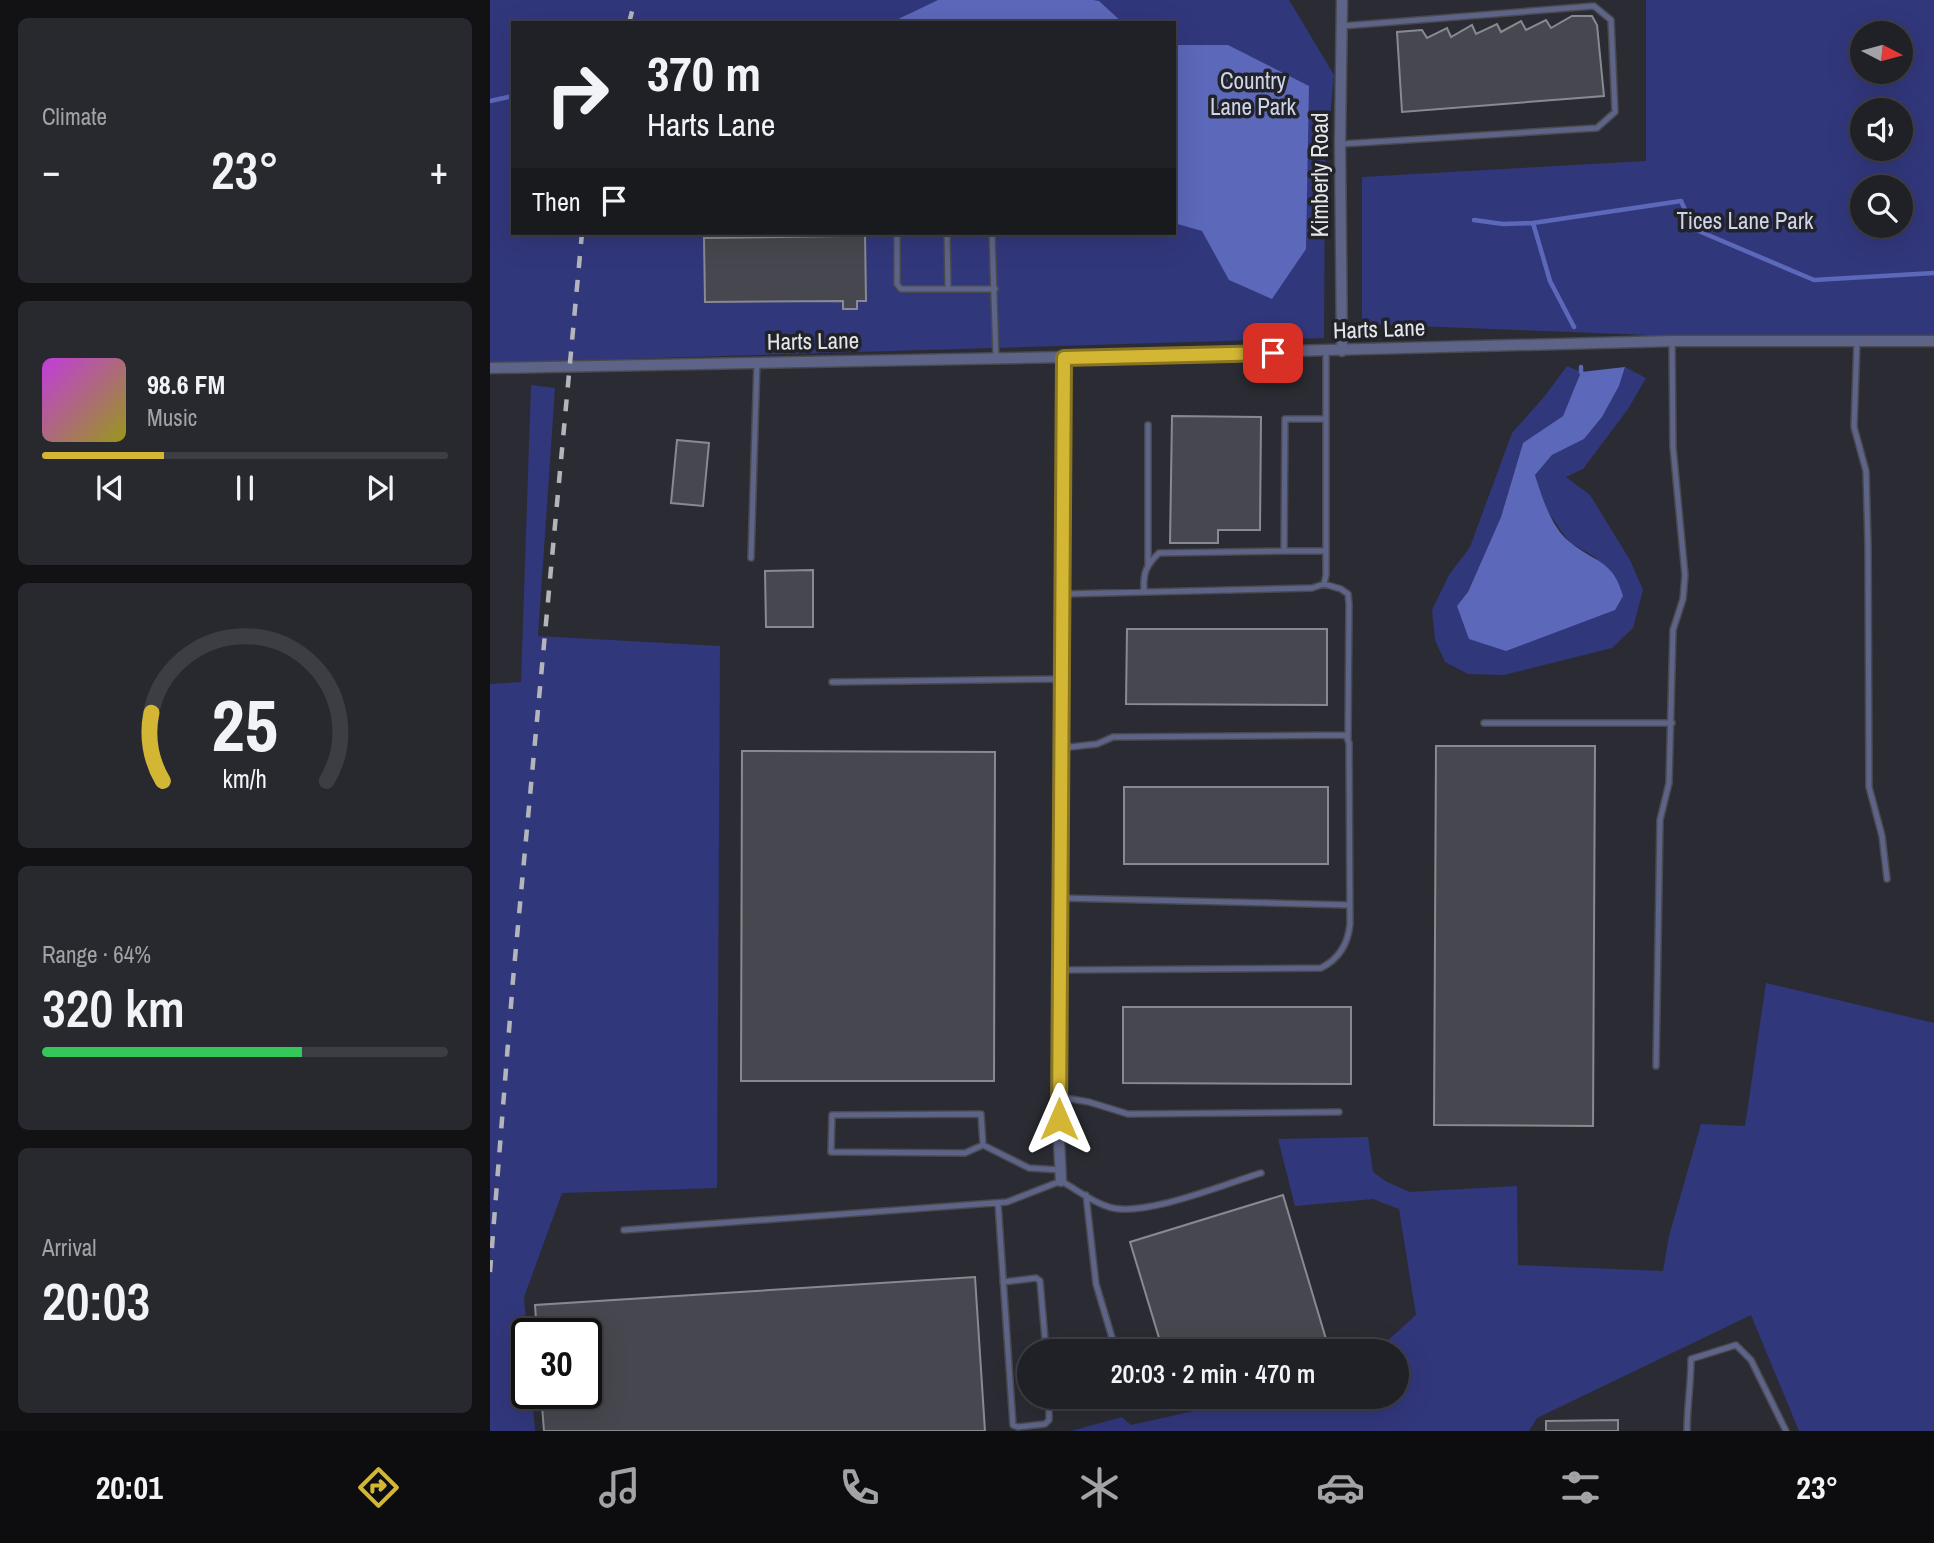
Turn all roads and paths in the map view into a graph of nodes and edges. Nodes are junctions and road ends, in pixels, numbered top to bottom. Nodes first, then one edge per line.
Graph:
1 (1342, 0) edge
2 (1342, 26) junction
3 (1340, 144) junction
4 (897, 235) edge
5 (947, 235) edge
6 (992, 235) edge
7 (948, 289) junction
8 (995, 289) junction
9 (1857, 340) junction
10 (1672, 341) junction
11 (1934, 341) edge
12 (1326, 351) junction
13 (1342, 351) junction
14 (1064, 358) junction
15 (996, 359) junction
16 (757, 362) junction
17 (490, 368) edge
18 (1326, 419) junction
19 (1148, 425) dead end
20 (1284, 551) junction
21 (1326, 551) junction
22 (751, 558) dead end
23 (1148, 564) junction
24 (1324, 584) junction
25 (1144, 592) junction
26 (1062, 594) junction
27 (1062, 679) junction
28 (832, 682) dead end
29 (1484, 723) dead end
30 (1672, 723) junction
31 (1348, 737) junction
32 (1061, 748) junction
33 (1888, 879) dead end
34 (1060, 898) junction
35 (1350, 905) junction
36 (1060, 970) junction
37 (1656, 1066) dead end
38 (1059, 1097) junction
39 (1339, 1112) dead end
40 (983, 1145) junction
41 (1261, 1173) dead end
42 (1061, 1175) junction
43 (1086, 1195) junction
44 (998, 1203) junction
45 (624, 1230) dead end
46 (1003, 1282) junction
47 (1045, 1339) edge
48 (1112, 1339) edge
49 (1050, 1409) edge
50 (1687, 1431) edge
51 (1786, 1431) edge

1 - 2 street, Kimberly Road
2 - 3 street, Kimberly Road
2 - 3 lane
3 - 13 street, Kimberly Road
4 - 7 lane
5 - 7 lane
6 - 8 lane
7 - 8 lane
8 - 15 lane
9 - 10 street, Harts Lane
9 - 11 street, Harts Lane
9 - 33 lane
10 - 13 street, Harts Lane
10 - 30 lane
12 - 13 street, Harts Lane
12 - 14 street, Harts Lane
12 - 18 lane
14 - 15 street, Harts Lane
14 - 26 street
15 - 16 street, Harts Lane
16 - 17 street, Harts Lane
16 - 22 lane
18 - 20 lane
18 - 21 lane
19 - 23 lane
20 - 21 lane
20 - 23 lane
21 - 24 lane
23 - 25 lane
24 - 25 lane
24 - 31 lane
25 - 26 lane
26 - 27 street
27 - 28 lane
27 - 32 street
29 - 30 lane
30 - 37 lane
31 - 32 lane
31 - 35 lane
32 - 34 street
34 - 35 lane
34 - 36 street
35 - 36 lane
36 - 38 street
38 - 39 lane
38 - 42 street
40 - 40 lane
40 - 42 lane
41 - 43 lane
42 - 43 lane
42 - 44 lane
43 - 48 lane
44 - 45 lane
44 - 46 lane
46 - 47 lane
46 - 49 lane
50 - 51 lane

